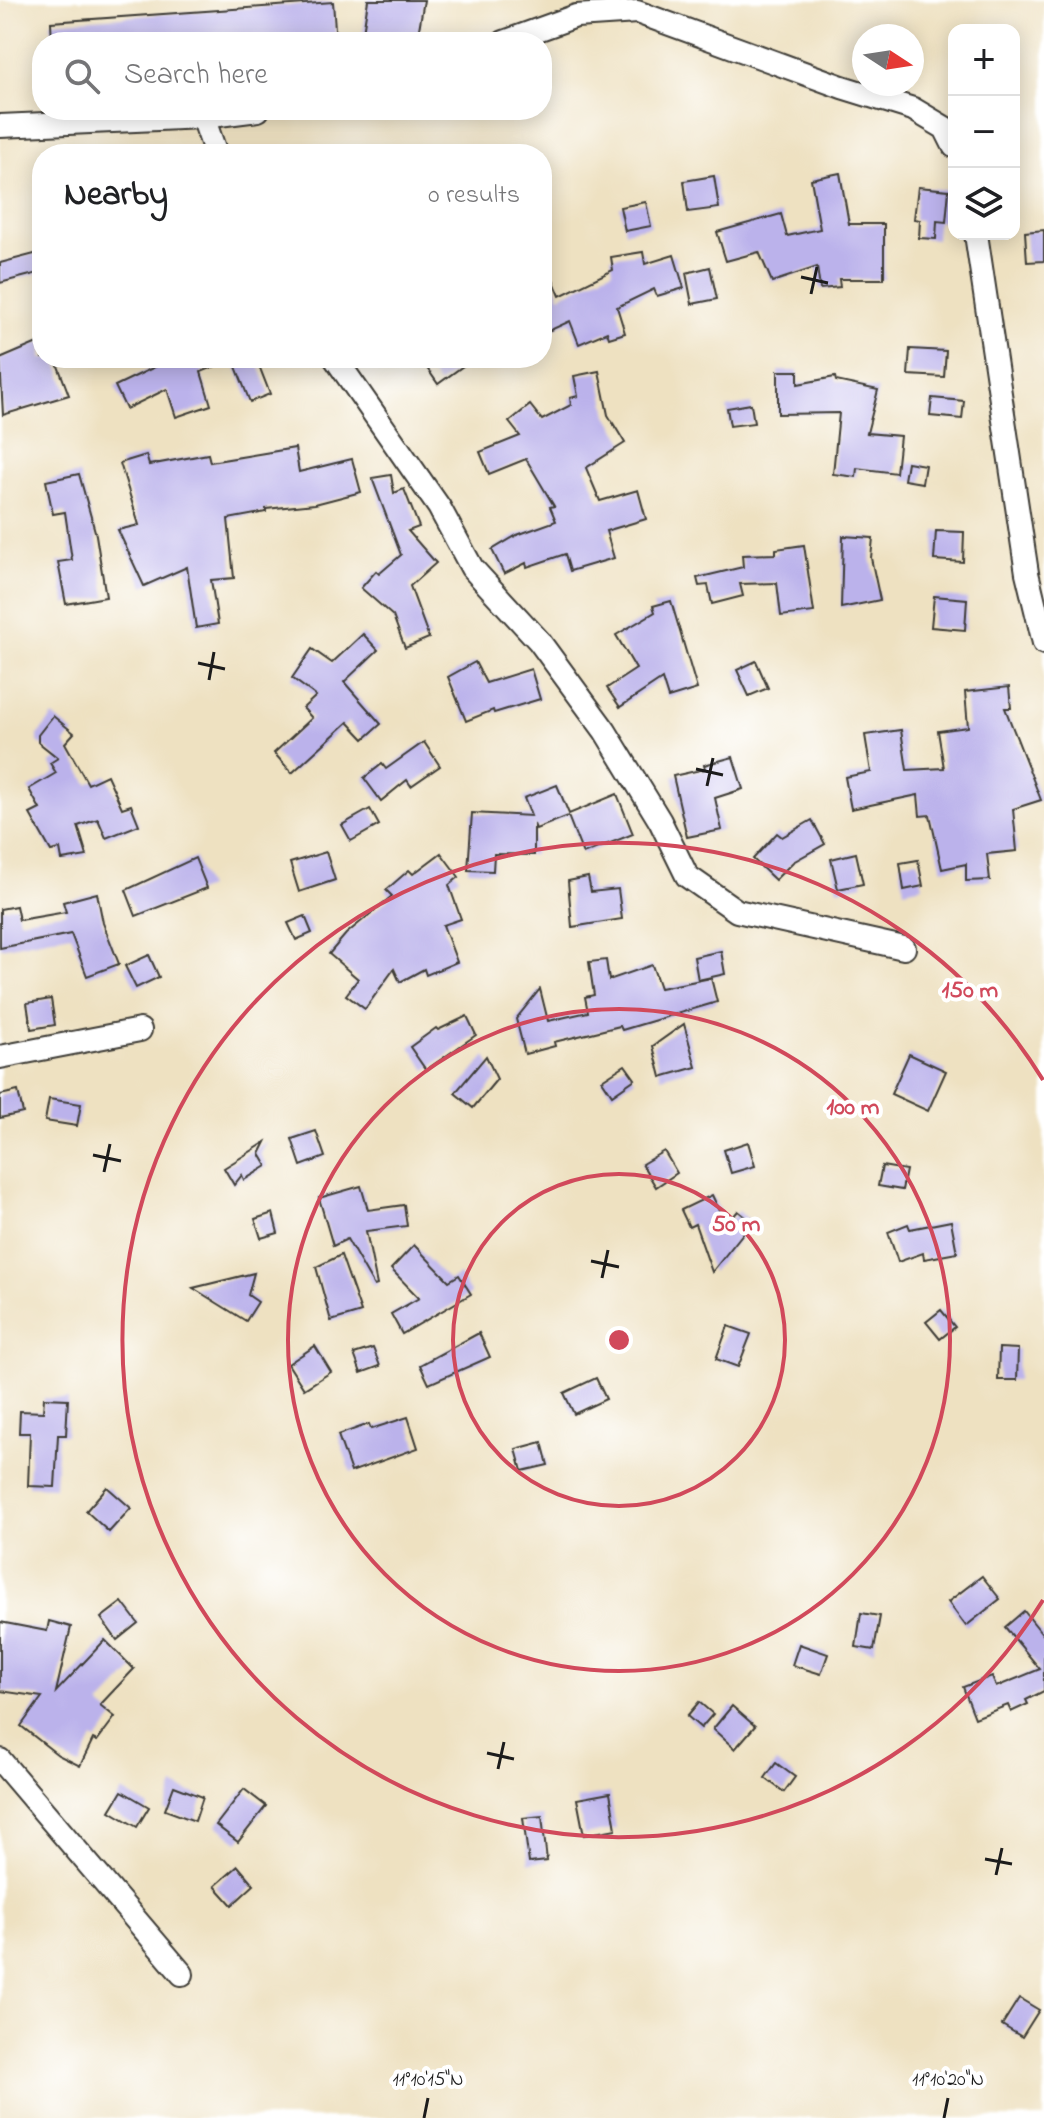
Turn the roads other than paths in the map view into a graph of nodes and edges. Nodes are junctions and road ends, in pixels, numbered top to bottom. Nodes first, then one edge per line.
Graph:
1 (532, 32) edge
2 (135, 120) edge
3 (204, 120) edge
4 (0, 126) edge
5 (948, 134) edge
6 (212, 144) edge
7 (977, 240) edge
8 (342, 368) edge
9 (1044, 643) edge
10 (904, 948) dead end
11 (140, 1030) dead end
12 (0, 1057) edge
13 (0, 1760) edge
14 (182, 1974) dead end

1 - 5 street
2 - 4 street
3 - 6 street
7 - 9 street
8 - 10 street
11 - 12 street
13 - 14 street

